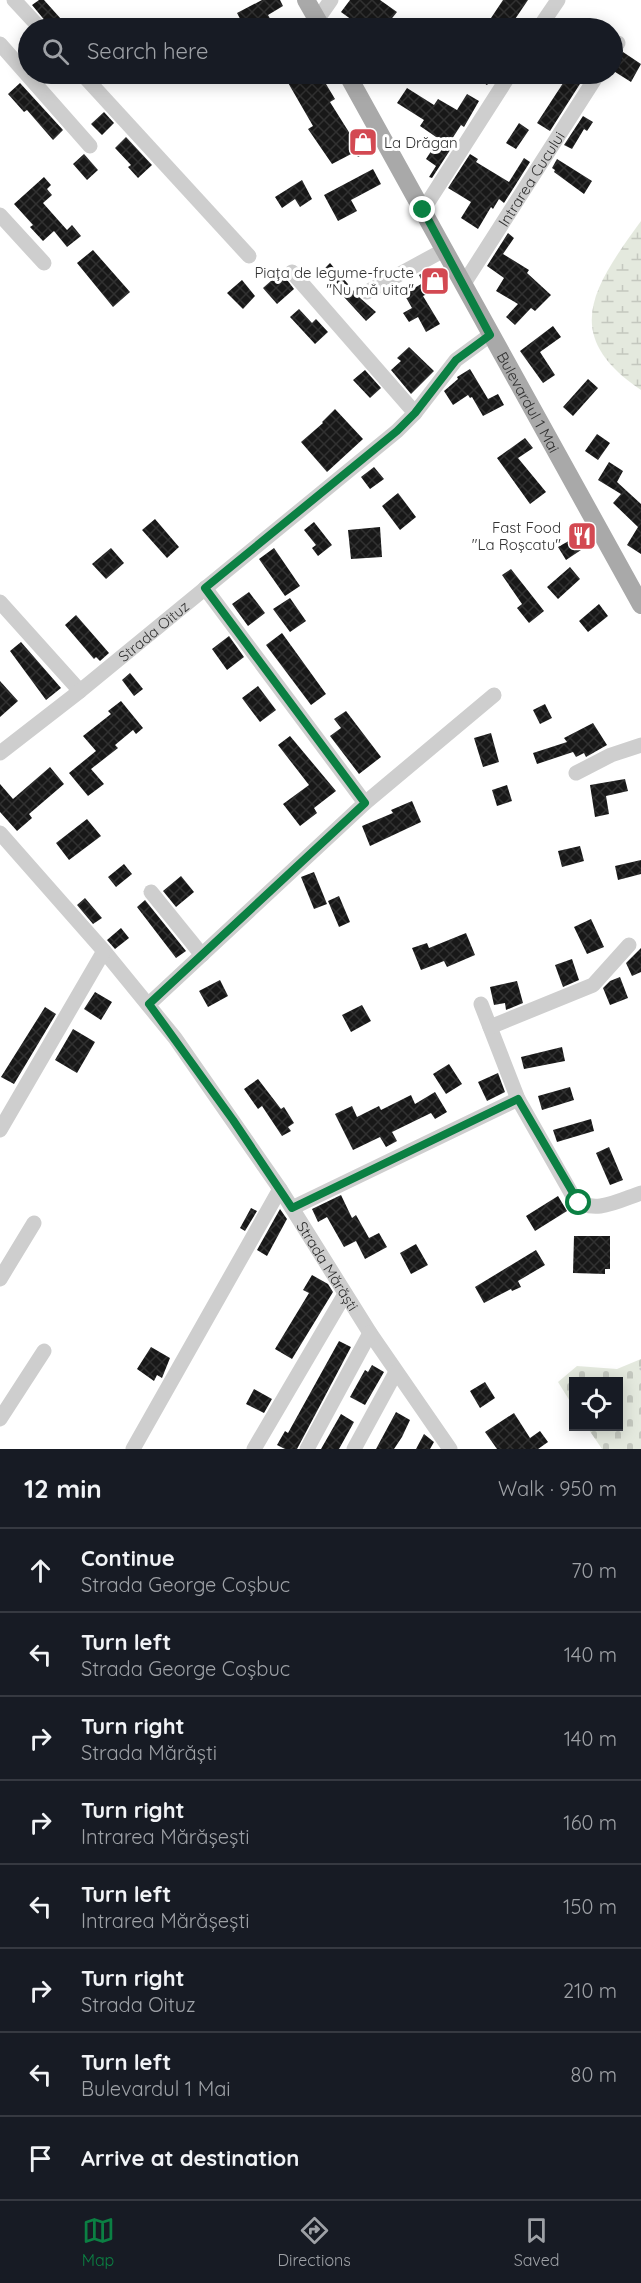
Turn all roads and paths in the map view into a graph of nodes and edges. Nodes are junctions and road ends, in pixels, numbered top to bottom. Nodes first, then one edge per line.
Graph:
1 (14, 0) edge
2 (306, 0) edge
3 (331, 0) edge
4 (558, 0) edge
5 (31, 18) edge
6 (316, 18) edge
7 (323, 18) edge
8 (546, 18) edge
9 (0, 44) edge
10 (18, 64) edge
11 (35, 84) edge
12 (91, 84) edge
13 (353, 84) edge
14 (504, 84) edge
15 (592, 84) edge
16 (90, 146) dead end
17 (423, 210) junction
18 (0, 215) edge
19 (444, 250) junction
20 (249, 256) dead end
21 (44, 264) dead end
22 (292, 272) dead end
23 (463, 285) junction
24 (367, 292) dead end
25 (490, 335) junction
26 (415, 413) junction
27 (205, 588) junction
28 (0, 602) edge
29 (641, 605) edge
30 (80, 691) junction
31 (494, 695) dead end
32 (641, 745) edge
33 (0, 753) edge
34 (576, 773) dead end
35 (365, 803) junction
36 (0, 833) edge
37 (151, 892) dead end
38 (628, 945) dead end
39 (104, 951) junction
40 (202, 955) junction
41 (149, 1004) junction
42 (481, 1004) dead end
43 (489, 1026) junction
44 (518, 1099) junction
45 (0, 1130) edge
46 (280, 1189) junction
47 (641, 1193) edge
48 (292, 1208) junction
49 (34, 1223) dead end
50 (0, 1279) edge
51 (345, 1294) junction
52 (370, 1333) junction
53 (44, 1351) dead end
54 (396, 1372) junction
55 (0, 1419) edge
56 (133, 1449) edge
57 (254, 1449) edge
58 (307, 1449) edge
59 (354, 1449) edge
60 (450, 1449) edge

1 - 5 street
2 - 6 main road
3 - 7 street
4 - 8 street
9 - 10 street
11 - 16 street
12 - 20 street
13 - 17 main road, Bulevardul 1 Mai
14 - 17 street
15 - 23 street, Intrarea Cucului
17 - 19 main road, Bulevardul 1 Mai
18 - 21 street
19 - 23 main road, Bulevardul 1 Mai
19 - 24 street
22 - 26 street
23 - 25 main road, Bulevardul 1 Mai
25 - 26 street, Strada Oituz
25 - 29 main road, Bulevardul 1 Mai
26 - 27 street, Strada Oituz
27 - 30 street, Strada Oituz
27 - 35 street
28 - 30 street
30 - 33 street, Strada Oituz
31 - 35 street
32 - 34 street
35 - 40 street
36 - 39 street, Strada Mărăști
37 - 40 street
38 - 43 street
39 - 41 street, Strada Mărăști
39 - 45 street
40 - 41 street
41 - 46 street, Strada Mărăști
42 - 43 street
43 - 44 street
44 - 47 street
44 - 48 street
46 - 48 street, Strada Mărăști
46 - 56 street
48 - 51 street, Strada Mărăști
49 - 50 street
51 - 52 street, Strada Mărăști
51 - 57 street
52 - 54 street, Strada Mărăști
52 - 58 street
53 - 55 street
54 - 59 street
54 - 60 street, Strada Mărăști

